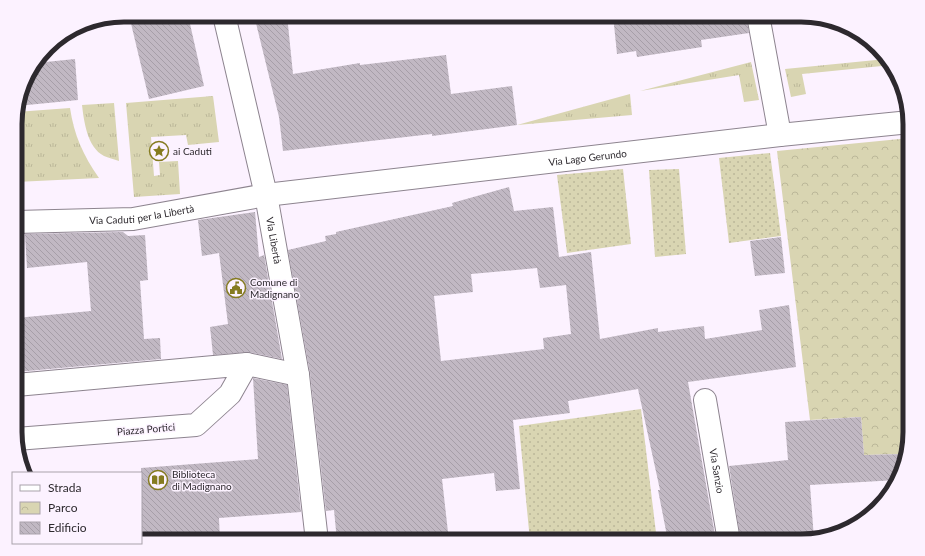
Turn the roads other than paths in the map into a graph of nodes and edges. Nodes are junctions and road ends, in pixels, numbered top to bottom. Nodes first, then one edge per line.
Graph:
1 (226, 22) edge
2 (759, 22) edge
3 (903, 123) edge
4 (780, 135) junction
5 (266, 195) junction
6 (22, 222) edge
7 (247, 364) junction
8 (298, 375) junction
9 (22, 384) edge
10 (705, 400) dead end
11 (22, 438) edge
12 (316, 534) edge
13 (728, 534) edge

1 - 5 street, Via Libertà
2 - 4 street
3 - 4 street, Via Lago Gerundo
4 - 5 street, Via Lago Gerundo
5 - 6 street, Via Caduti per la Libertà
5 - 8 street, Via Libertà
7 - 8 street
7 - 9 street
7 - 11 street, Piazza Portici
8 - 12 street, Via Libertà
10 - 13 street, Via Sanzio

